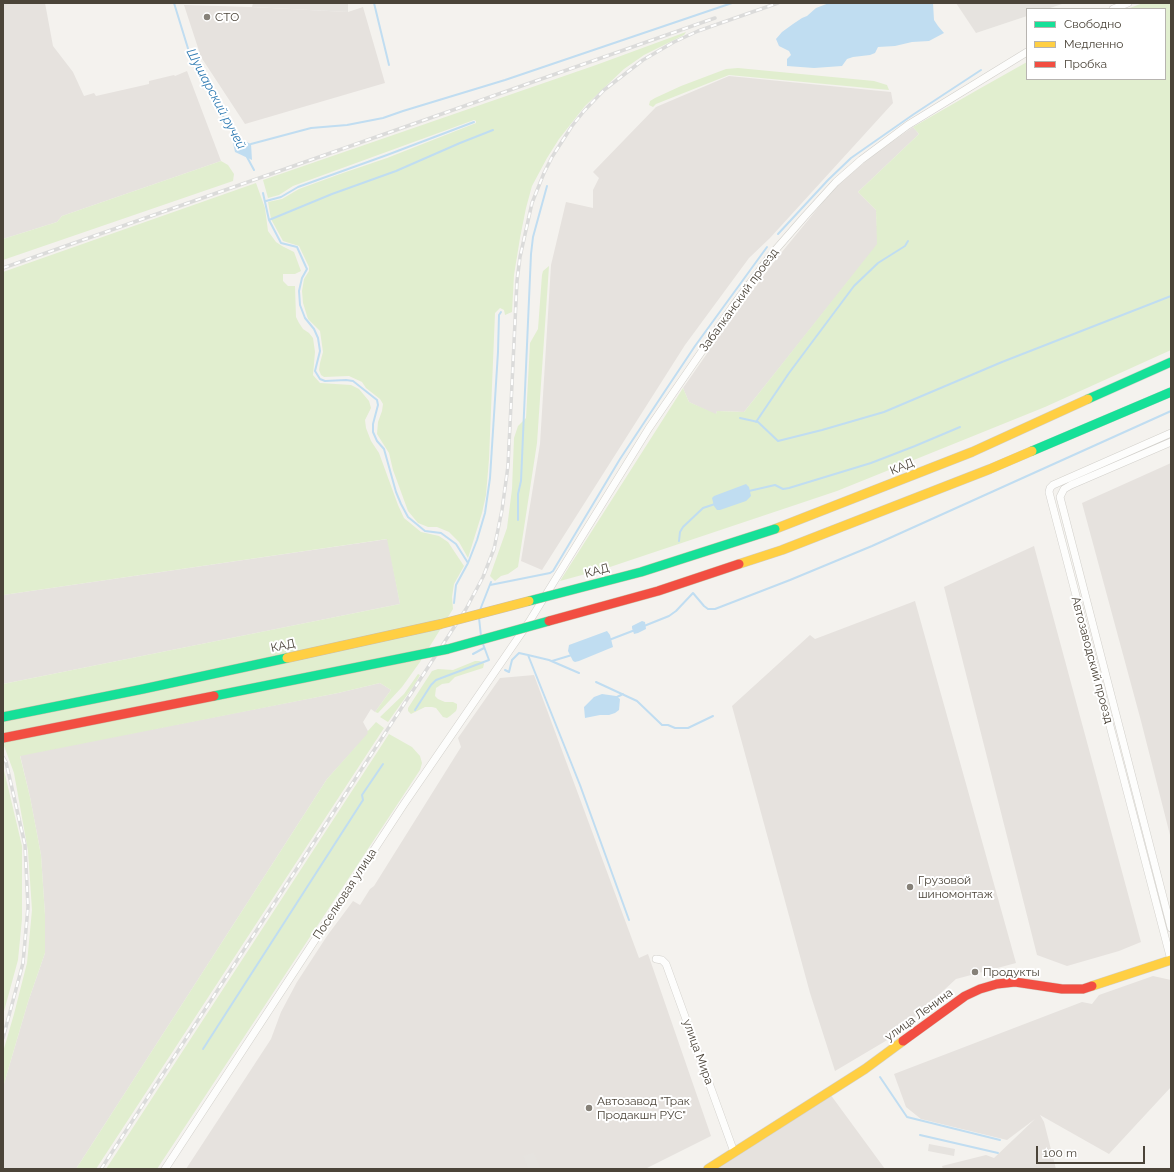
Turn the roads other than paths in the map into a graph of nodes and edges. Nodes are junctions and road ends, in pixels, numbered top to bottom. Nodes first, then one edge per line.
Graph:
1 (1128, 3) edge
2 (1116, 8) edge
3 (1026, 53) edge
4 (1171, 362) edge
5 (1171, 392) edge
6 (1171, 434) edge
7 (1171, 442) edge
8 (529, 622) joint
9 (3, 717) edge
10 (3, 738) edge
11 (1171, 928) edge
12 (656, 959) dead end
13 (1171, 960) edge
14 (734, 1152) junction
15 (165, 1169) edge
16 (708, 1169) edge

1 - 2 street
3 - 8 street, Забалканский проезд
4 - 9 main road, КАД, bridge
5 - 10 main road, bridge
6 - 13 street, Автозаводский проезд
7 - 11 street, Автозаводский проезд
8 - 15 street, Поселковая улица
12 - 14 street, улица Мира
13 - 14 main road, улица Ленина
14 - 16 main road, улица Ленина

